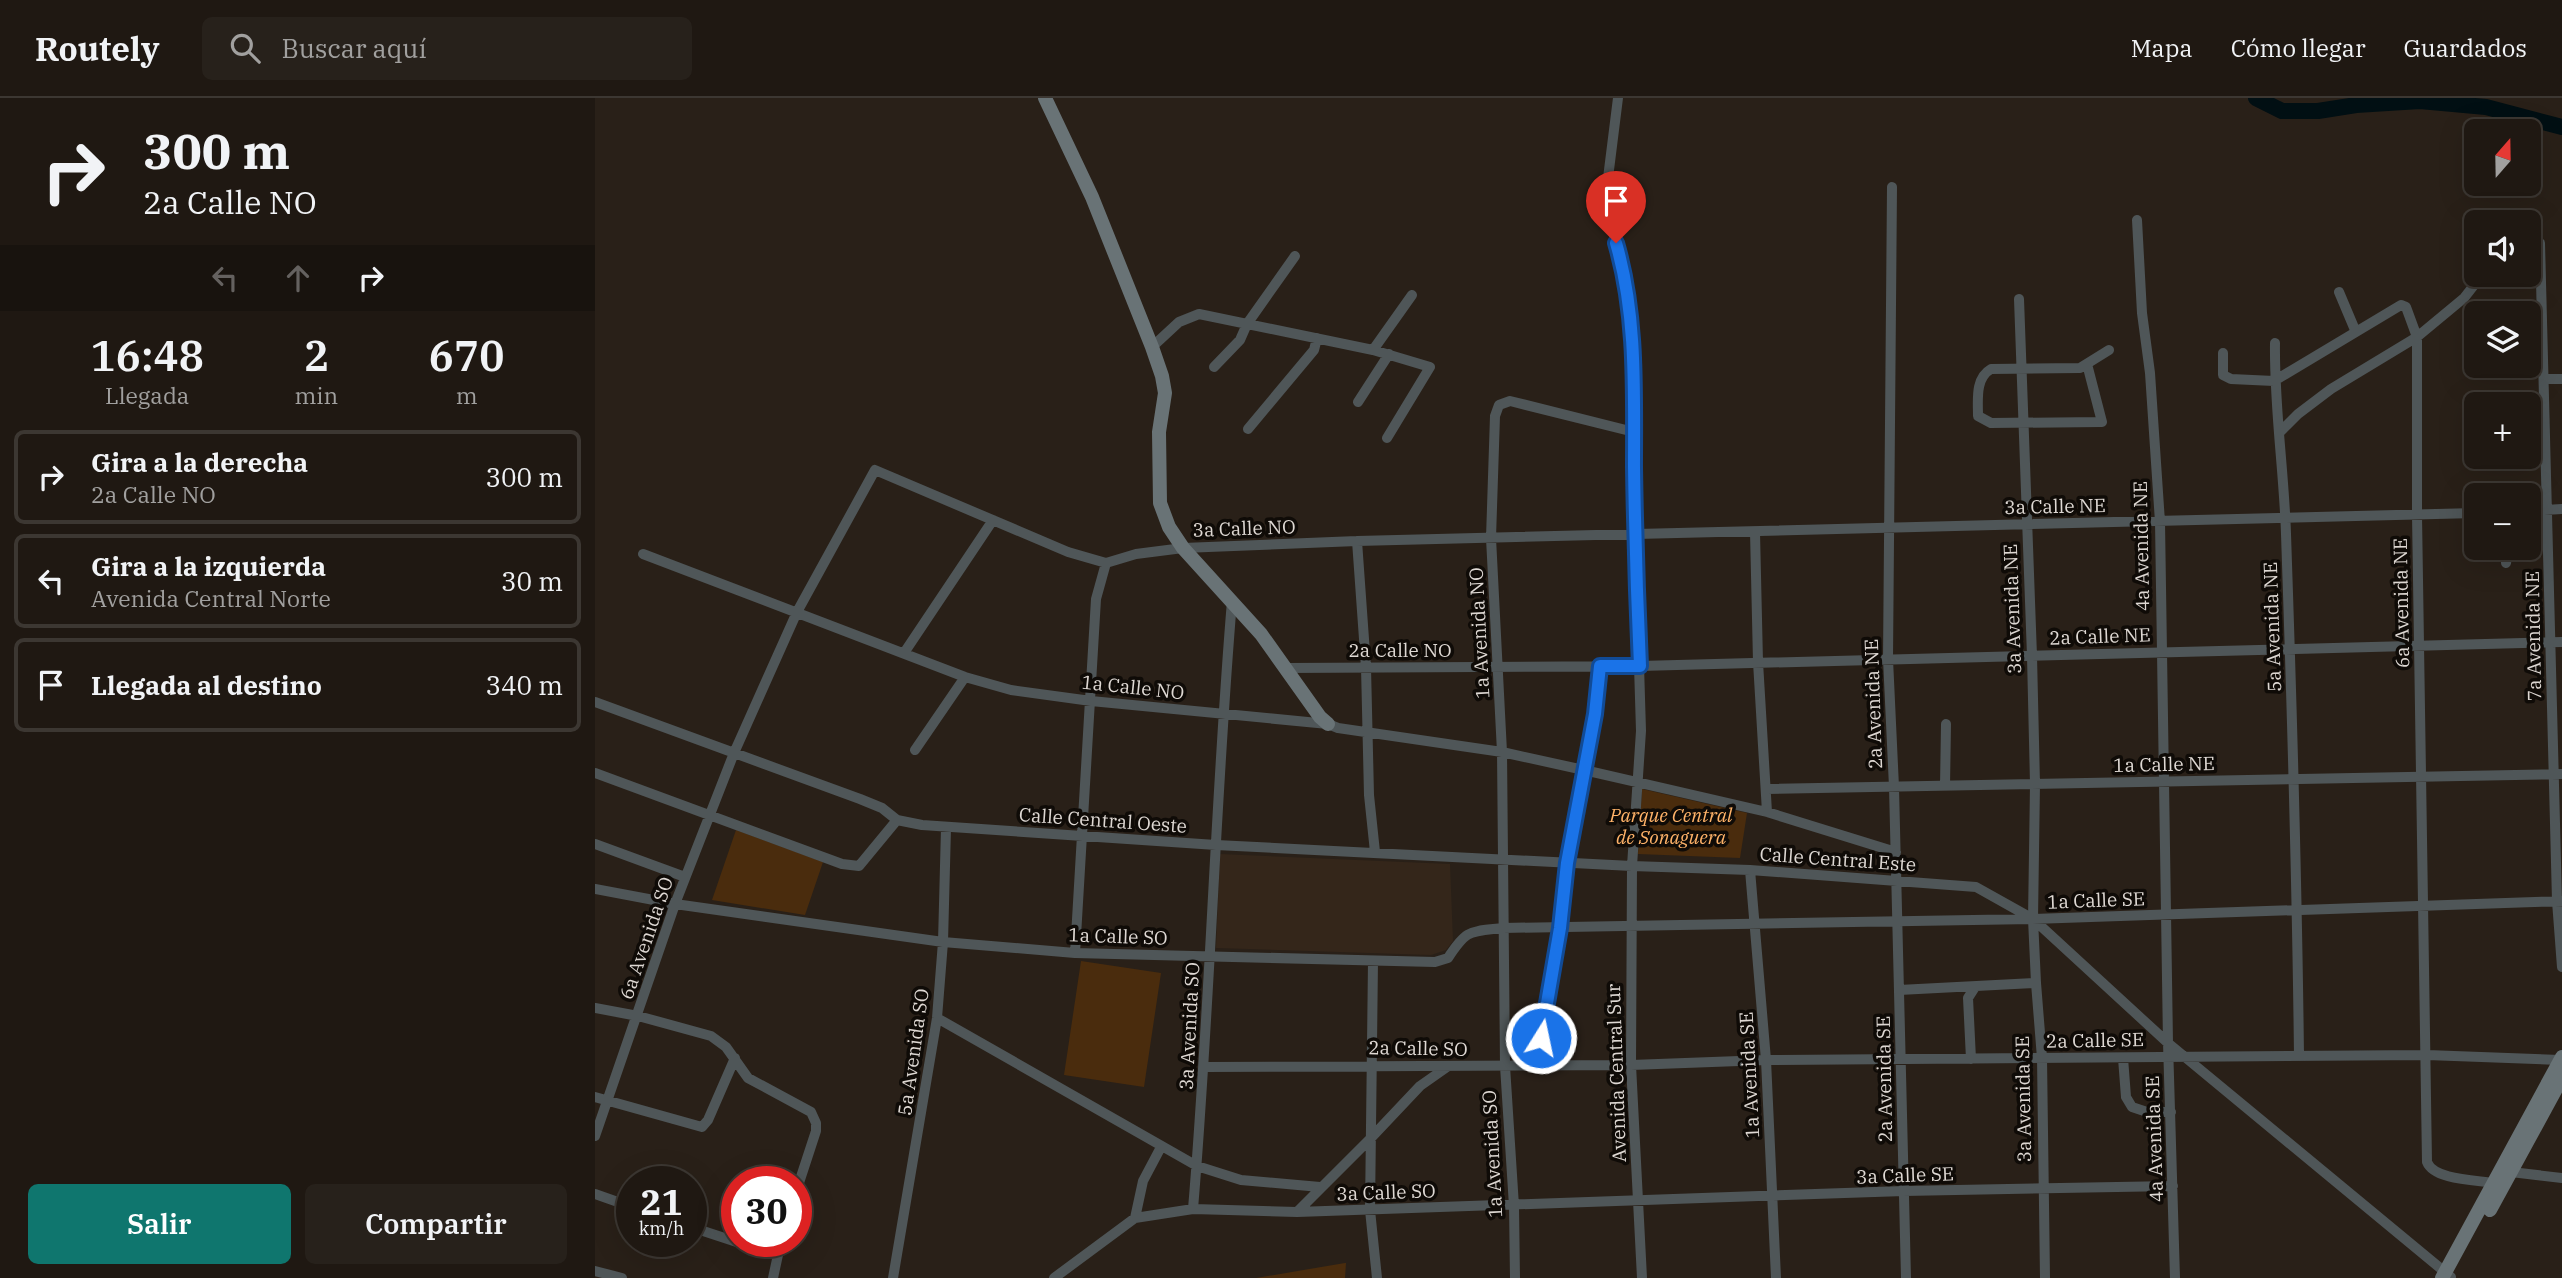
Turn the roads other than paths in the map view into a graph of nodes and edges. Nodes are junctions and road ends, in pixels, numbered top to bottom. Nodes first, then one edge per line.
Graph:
1 (1045, 98) edge
2 (1618, 98) edge
3 (1892, 187) dead end
4 (2137, 220) dead end
5 (1295, 256) dead end
6 (2541, 277) edge
7 (2473, 287) edge
8 (2339, 292) dead end
9 (1412, 295) dead end
10 (2018, 299) dead end
11 (1247, 324) junction
12 (2355, 330) junction
13 (2417, 337) junction
14 (1317, 338) junction
15 (2275, 343) dead end
16 (1152, 347) junction
17 (1373, 349) junction
18 (2109, 350) dead end
19 (2223, 353) dead end
20 (1389, 354) junction
21 (2087, 364) junction
22 (1214, 367) dead end
23 (2021, 369) junction
24 (2544, 379) junction
25 (2562, 379) edge
26 (2274, 381) junction
27 (1358, 402) dead end
28 (2022, 424) junction
29 (1248, 429) dead end
30 (1634, 432) junction
31 (2279, 433) junction
32 (1387, 438) dead end
33 (2562, 509) edge
34 (2541, 510) edge
35 (2547, 510) junction
36 (2464, 513) edge
37 (2417, 515) junction
38 (2286, 519) junction
39 (993, 520) junction
40 (2160, 522) junction
41 (2026, 524) junction
42 (1888, 527) junction
43 (1755, 532) junction
44 (1635, 534) junction
45 (1491, 538) junction
46 (1357, 541) junction
47 (1183, 548) junction
48 (2541, 548) edge
49 (2548, 548) junction
50 (643, 554) dead end
51 (2506, 560) edge
52 (1106, 563) junction
53 (2506, 564) dead end
54 (1232, 601) junction
55 (797, 612) junction
56 (2562, 642) edge
57 (2550, 643) junction
58 (2419, 645) junction
59 (2291, 648) junction
60 (2160, 652) junction
61 (904, 653) junction
62 (2032, 656) junction
63 (1888, 659) junction
64 (1758, 662) junction
65 (1600, 666) junction
66 (1640, 666) junction
67 (1366, 667) junction
68 (1498, 667) junction
69 (1286, 668) junction
70 (965, 677) junction
71 (1091, 701) junction
72 (595, 702) edge
73 (1222, 713) junction
74 (1328, 724) junction
75 (1946, 724) dead end
76 (1367, 733) junction
77 (915, 750) dead end
78 (1502, 752) junction
79 (734, 753) junction
80 (1584, 770) junction
81 (595, 773) edge
82 (2558, 774) edge
83 (2422, 776) junction
84 (2295, 779) junction
85 (2163, 781) junction
86 (1638, 782) junction
87 (2035, 784) junction
88 (1945, 786) junction
89 (1894, 787) junction
90 (1767, 789) junction
91 (1767, 811) junction
92 (709, 814) junction
93 (897, 820) junction
94 (946, 828) junction
95 (1083, 837) junction
96 (595, 844) edge
97 (1216, 845) junction
98 (1375, 852) junction
99 (1896, 852) junction
100 (1504, 860) junction
101 (1567, 863) junction
102 (1632, 866) junction
103 (1750, 870) junction
104 (685, 877) junction
105 (1896, 880) junction
106 (595, 889) edge
107 (2559, 901) edge
108 (675, 904) junction
109 (2424, 906) junction
110 (2298, 910) junction
111 (2166, 915) junction
112 (2033, 919) junction
113 (1898, 921) junction
114 (1756, 924) junction
115 (1631, 927) junction
116 (1503, 928) junction
117 (1560, 928) junction
118 (943, 942) junction
119 (1075, 953) junction
120 (1210, 956) junction
121 (1373, 961) junction
122 (2562, 967) edge
123 (2036, 983) junction
124 (1975, 987) junction
125 (1899, 990) junction
126 (595, 1008) edge
127 (638, 1016) junction
128 (937, 1018) junction
129 (2168, 1043) junction
130 (2427, 1055) junction
131 (2299, 1056) junction
132 (2168, 1057) junction
133 (2186, 1057) junction
134 (735, 1058) junction
135 (2042, 1058) junction
136 (2123, 1058) junction
137 (2561, 1058) edge
138 (1901, 1059) junction
139 (1971, 1059) junction
140 (1766, 1060) junction
141 (1371, 1065) junction
142 (1537, 1065) junction
143 (1631, 1065) junction
144 (1448, 1066) junction
145 (1505, 1066) junction
146 (1205, 1067) junction
147 (2562, 1078) edge
148 (595, 1097) edge
149 (607, 1099) junction
150 (2171, 1112) junction
151 (595, 1136) edge
152 (1369, 1140) junction
153 (1161, 1147) junction
154 (805, 1166) edge
155 (1197, 1166) junction
156 (2511, 1172) junction
157 (2562, 1178) edge
158 (2494, 1183) junction
159 (2173, 1186) junction
160 (1320, 1187) junction
161 (2043, 1189) junction
162 (1904, 1191) junction
163 (595, 1194) edge
164 (1773, 1197) junction
165 (616, 1201) edge
166 (1638, 1201) junction
167 (1514, 1206) junction
168 (1193, 1209) junction
169 (1370, 1210) junction
170 (1297, 1212) junction
171 (1135, 1218) junction
172 (776, 1257) edge
173 (595, 1271) edge
174 (2447, 1277) edge
175 (622, 1278) edge
176 (773, 1278) edge
177 (893, 1278) edge
178 (1054, 1278) edge
179 (1377, 1278) edge
180 (1515, 1278) edge
181 (1642, 1278) edge
182 (1776, 1278) edge
183 (1906, 1278) edge
184 (2045, 1278) edge
185 (2175, 1278) edge

1 - 16 street
2 - 30 street, Avenida Central Sur
3 - 42 street, 2a Avenida NE
4 - 40 street, 4a Avenida NE
5 - 11 street
6 - 24 street, 7a Avenida NE
7 - 13 street
8 - 12 street
9 - 17 street
10 - 23 street, 3a Avenida NE
11 - 14 street
11 - 16 street
11 - 22 street
12 - 13 street, 6a Avenida NE
12 - 26 street
13 - 31 street
13 - 37 street, 6a Avenida NE
14 - 17 street
14 - 29 street
15 - 26 street, 5a Avenida NE
16 - 47 street
17 - 20 street
18 - 21 street
19 - 26 street
20 - 27 street
20 - 32 street
21 - 23 street
21 - 28 street
23 - 28 street, 3a Avenida NE
23 - 28 street
24 - 25 street
24 - 35 street, 7a Avenida NE
26 - 31 street, 5a Avenida NE
28 - 41 street, 3a Avenida NE
30 - 44 street, Avenida Central Sur
30 - 45 street, 1a Avenida NO
31 - 38 street, 5a Avenida NE
33 - 35 street
34 - 35 street
35 - 49 street, 7a Avenida NE
36 - 37 street, 3a Calle NE
37 - 38 street, 3a Calle NE
37 - 58 street, 6a Avenida NE
38 - 40 street, 3a Calle NE
38 - 59 street, 5a Avenida NE
39 - 52 street
39 - 55 street, 6a Avenida SO
39 - 61 street
40 - 41 street, 3a Calle NE
40 - 60 street, 4a Avenida NE
41 - 42 street, 3a Calle NE
41 - 62 street, 3a Avenida NE
42 - 43 street, 3a Calle NE
42 - 63 street, 2a Avenida NE
43 - 44 street, 3a Calle NE
43 - 64 street
44 - 45 street, 3a Calle NO
44 - 66 street, Avenida Central Sur
45 - 46 street, 3a Calle NO
45 - 68 street, 1a Avenida NO
46 - 47 street, 3a Calle NO
46 - 67 street
47 - 52 street, 3a Calle NO
47 - 54 street
48 - 49 street
49 - 57 street, 7a Avenida NE
50 - 55 street, 1a Calle NO
51 - 53 street
52 - 71 street
54 - 69 street
54 - 73 street, 3a Avenida SO
55 - 61 street, 1a Calle NO
55 - 79 street, 6a Avenida SO
56 - 57 street, 2a Calle NE
57 - 58 street, 2a Calle NE
57 - 82 street, 7a Avenida NE
58 - 59 street, 2a Calle NE
58 - 83 street, 6a Avenida NE
59 - 60 street, 2a Calle NE
59 - 84 street, 5a Avenida NE
60 - 62 street, 2a Calle NE
60 - 85 street, 4a Avenida NE
61 - 70 street, 1a Calle NO
62 - 63 street, 2a Calle NE
62 - 87 street, 3a Avenida NE
63 - 64 street, 2a Calle NE
63 - 89 street, 2a Avenida NE
64 - 66 street, 2a Calle NE
64 - 90 street
65 - 66 street, 2a Calle NO
65 - 68 street, 2a Calle NO
65 - 80 street
66 - 86 street, Avenida Central Sur
67 - 68 street, 2a Calle NO
67 - 69 street, 2a Calle NO
67 - 76 street
68 - 78 street, 1a Avenida NO
69 - 74 street
70 - 71 street, 1a Calle NO
70 - 77 street
71 - 73 street, 1a Calle NO
71 - 95 street
72 - 79 street, Calle Central Oeste
73 - 74 street, 1a Calle NO
73 - 97 street, 3a Avenida SO
74 - 76 street, 1a Calle NO
75 - 88 street
76 - 78 street, 1a Calle NO
76 - 98 street
78 - 80 street, 1a Calle NO
78 - 100 street, 1a Avenida NO
79 - 92 street, 6a Avenida SO
79 - 93 street, Calle Central Oeste
80 - 86 street, 1a Calle NO
80 - 101 street
81 - 92 street
82 - 83 street, 1a Calle NE
82 - 107 street, 7a Avenida NE
83 - 84 street, 1a Calle NE
83 - 109 street, 6a Avenida NE
84 - 85 street, 1a Calle NE
84 - 110 street, 5a Avenida NE
85 - 87 street, 1a Calle NE
85 - 111 street, 4a Avenida NE
86 - 91 street
86 - 102 street, Avenida Central Sur
87 - 88 street, 1a Calle NE
87 - 112 street, 3a Avenida NE
88 - 89 street, 1a Calle NE
89 - 90 street, 1a Calle NE
89 - 99 street, 2a Avenida NE
90 - 91 street
91 - 99 street
92 - 93 street
92 - 104 street, 6a Avenida SO
93 - 94 street, Calle Central Oeste
94 - 95 street, Calle Central Oeste
94 - 118 street, 5a Avenida SO
95 - 97 street, Calle Central Oeste
95 - 119 street
96 - 104 street
97 - 98 street, Calle Central Oeste
97 - 120 street, 3a Avenida SO
98 - 100 street, Calle Central Oeste
99 - 105 street, 2a Avenida NE
100 - 101 street, Calle Central Oeste
100 - 116 street, 1a Avenida SO
101 - 102 street, Calle Central Oeste
101 - 117 street
102 - 103 street, Calle Central Este
102 - 115 street, Avenida Central Sur
103 - 105 street, Calle Central Este
103 - 114 street, 1a Avenida SE
104 - 108 street, 6a Avenida SO
105 - 112 street, Calle Central Este
105 - 113 street, 2a Avenida SE
106 - 108 street, 1a Calle SO
107 - 109 street, 1a Calle SE
107 - 122 street, 7a Avenida NE
108 - 118 street, 1a Calle SO
108 - 127 street, 6a Avenida SO
109 - 110 street, 1a Calle SE
109 - 130 street, 6a Avenida NE
110 - 111 street, 1a Calle SE
110 - 131 street, 5a Avenida NE
111 - 112 street, 1a Calle SE
111 - 129 street, 4a Avenida SE
112 - 113 street, 1a Calle SE
112 - 123 street, 3a Avenida SE
112 - 129 street, Calle Central Este
113 - 114 street, 1a Calle SE
113 - 125 street, 2a Avenida SE
114 - 115 street, 1a Calle SE
114 - 140 street, 1a Avenida SE
115 - 117 street, 1a Calle SO
115 - 143 street, Avenida Central Sur
116 - 117 street, 1a Calle SO
116 - 121 street, 1a Calle SO
116 - 145 street, 1a Avenida SO
117 - 142 street
118 - 119 street, 1a Calle SO
118 - 128 street, 5a Avenida SO
119 - 120 street, 1a Calle SO
120 - 121 street, 1a Calle SO
120 - 146 street, 3a Avenida SO
121 - 141 street
123 - 124 street
123 - 135 street, 3a Avenida SE
124 - 125 street
124 - 139 street
125 - 138 street, 2a Avenida SE
126 - 127 street
127 - 134 street
127 - 149 street, 6a Avenida SO
128 - 153 street
128 - 177 street, 5a Avenida SO
129 - 132 street, 4a Avenida SE
129 - 133 street, Calle Central Este
130 - 131 street, 2a Calle SE
130 - 137 street, 2a Calle SE
130 - 158 street, 6a Avenida NE
131 - 133 street, 2a Calle SE
132 - 133 street, 2a Calle SE
132 - 136 street, 2a Calle SE
132 - 150 street, 4a Avenida SE
133 - 174 street, Calle Central Este
134 - 149 street
134 - 154 street
135 - 136 street, 2a Calle SE
135 - 139 street, 2a Calle SE
135 - 161 street, 3a Avenida SE
136 - 150 street
137 - 158 street
138 - 139 street, 2a Calle SE
138 - 140 street, 2a Calle SE
138 - 162 street, 2a Avenida SE
140 - 143 street, 2a Calle SE
140 - 164 street, 1a Avenida SE
141 - 144 street, 2a Calle SO
141 - 146 street, 2a Calle SO
141 - 152 street
142 - 143 street, 2a Calle SO
142 - 145 street, 2a Calle SO
143 - 166 street, Avenida Central Sur
144 - 145 street, 2a Calle SO
144 - 152 street
145 - 167 street, 1a Avenida SO
146 - 155 street, 3a Avenida SO
147 - 156 street
148 - 149 street
149 - 151 street, 6a Avenida SO
150 - 159 street, 4a Avenida SE
152 - 160 street
152 - 169 street
153 - 155 street
153 - 171 street
155 - 160 street
155 - 168 street, 3a Avenida SO
156 - 157 street
156 - 174 street
158 - 174 street
159 - 161 street, 3a Calle SE
159 - 185 street, 4a Avenida SE
160 - 170 street
161 - 162 street, 3a Calle SE
161 - 184 street, 3a Avenida SE
162 - 164 street, 3a Calle SE
162 - 183 street, 2a Avenida SE
163 - 165 street
164 - 166 street, 3a Calle SE
164 - 182 street, 1a Avenida SE
166 - 167 street, 3a Calle SO
166 - 181 street, Avenida Central Sur
167 - 169 street, 3a Calle SO
167 - 180 street, 1a Avenida SO
168 - 170 street, 3a Calle SO
168 - 171 street, 3a Calle SO
169 - 170 street, 3a Calle SO
169 - 179 street
171 - 178 street
172 - 176 street
173 - 175 street

